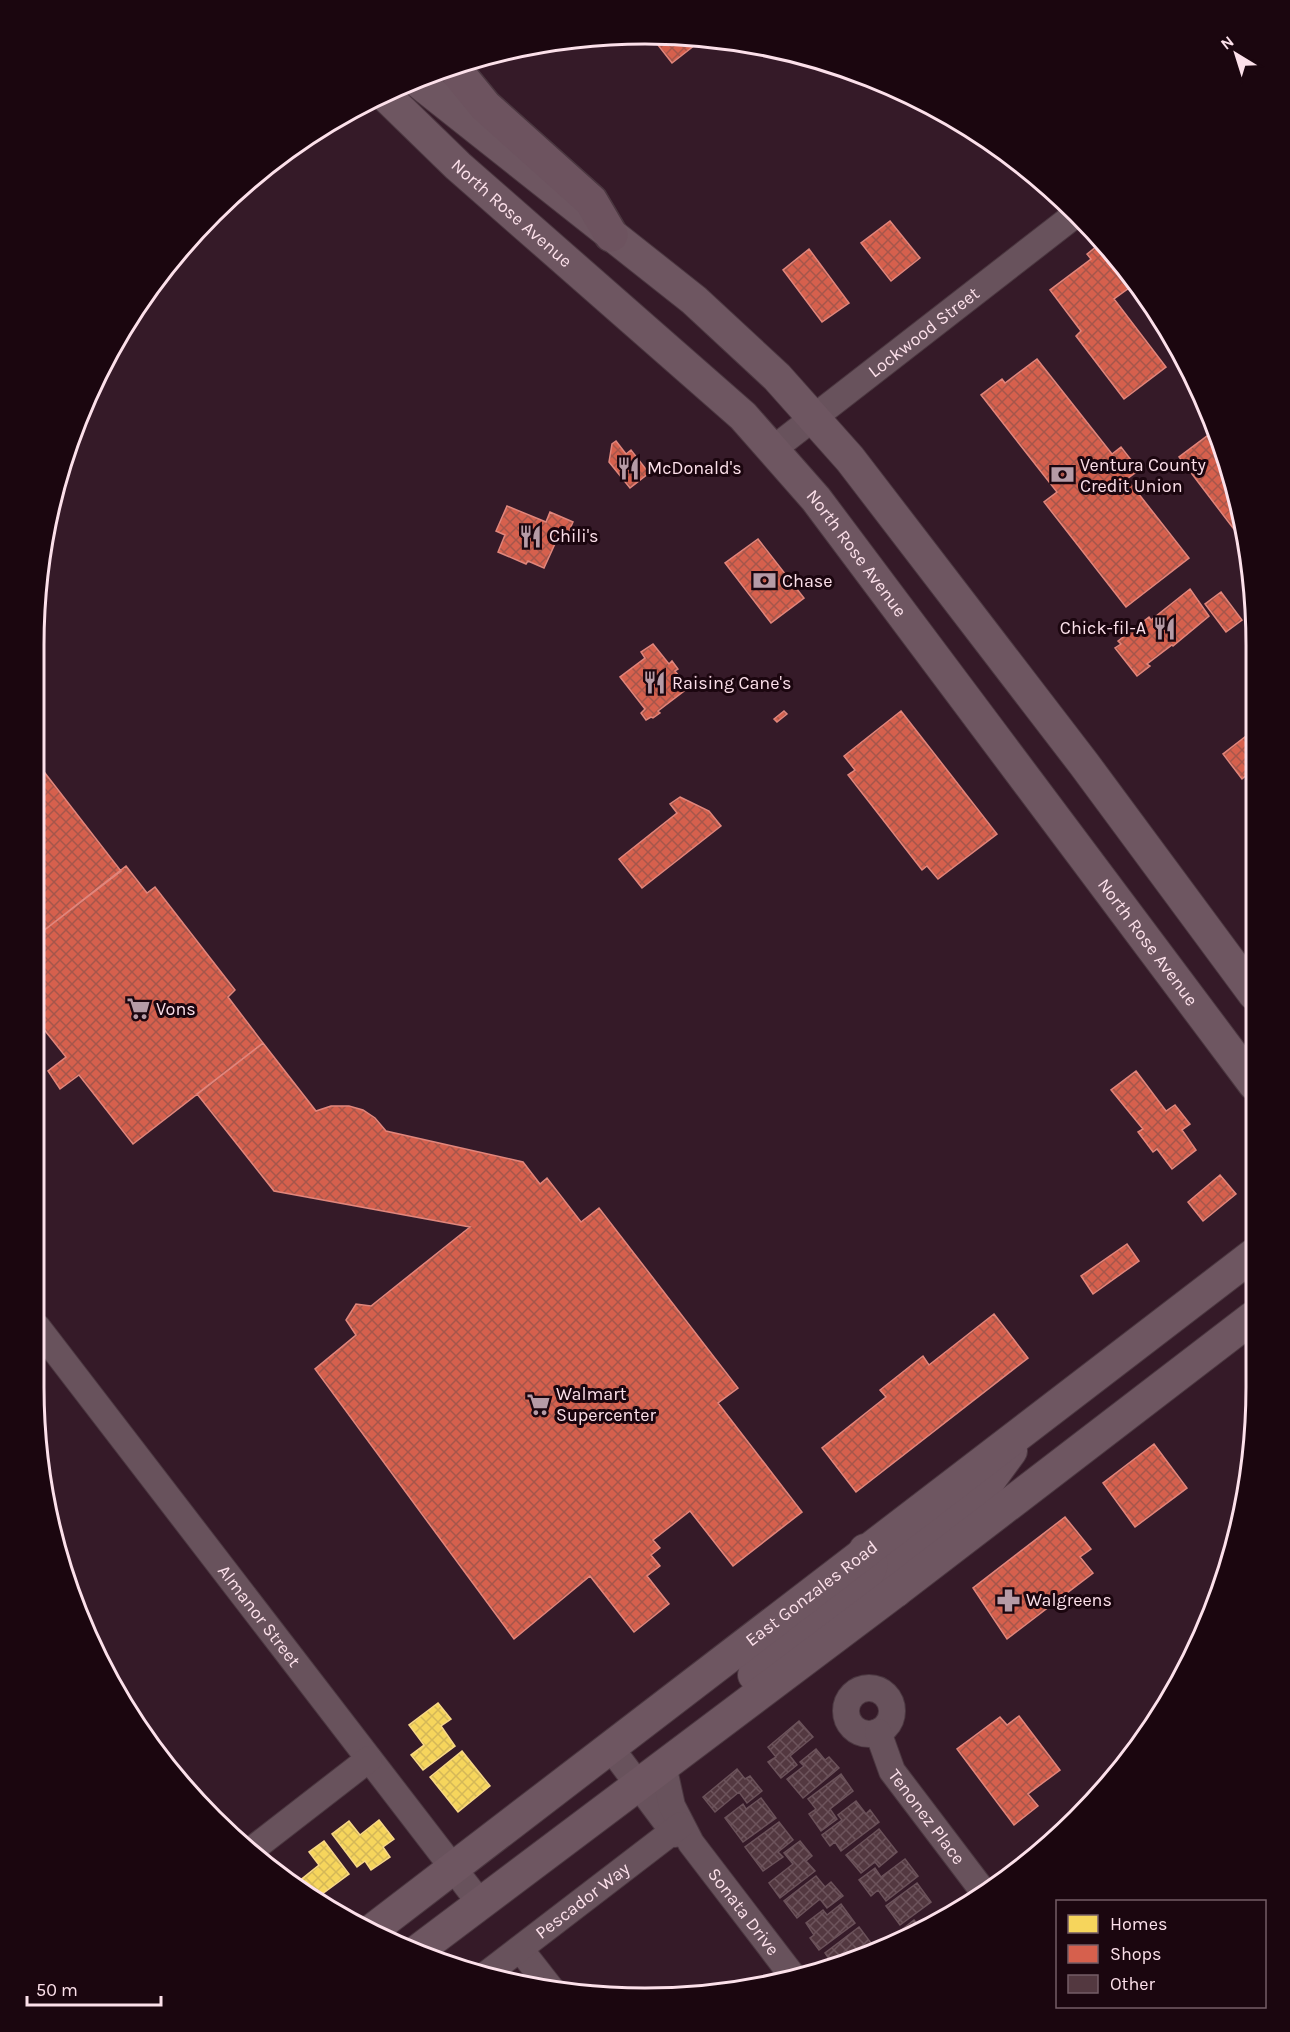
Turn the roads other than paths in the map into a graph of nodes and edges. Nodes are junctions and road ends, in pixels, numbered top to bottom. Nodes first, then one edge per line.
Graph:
1 (458, 73) edge
2 (423, 86) edge
3 (391, 100) edge
4 (1069, 219) edge
5 (611, 235) junction
6 (814, 416) junction
7 (772, 450) junction
8 (1246, 983) edge
9 (1246, 1073) edge
10 (1246, 1260) edge
11 (1246, 1323) edge
12 (44, 1336) edge
13 (1026, 1427) junction
14 (865, 1550) junction
15 (896, 1591) junction
16 (736, 1710) junction
17 (878, 1732) dead end
18 (610, 1747) junction
19 (369, 1759) junction
20 (663, 1765) junction
21 (637, 1785) junction
22 (681, 1833) junction
23 (257, 1846) edge
24 (453, 1868) junction
25 (980, 1887) edge
26 (480, 1903) junction
27 (378, 1925) edge
28 (424, 1946) edge
29 (520, 1949) junction
30 (493, 1969) edge
31 (789, 1971) edge
32 (544, 1979) edge

1 - 5 highway
2 - 5 main road
3 - 7 main road, North Rose Avenue
4 - 6 street, Lockwood Street
5 - 6 main road
6 - 7 street, Lockwood Street
6 - 8 main road
7 - 9 main road, North Rose Avenue
10 - 13 main road, East Gonzales Road
11 - 15 main road
12 - 19 street, Almanor Street
13 - 14 main road, East Gonzales Road
13 - 15 main road
14 - 16 main road
14 - 18 main road, East Gonzales Road
15 - 16 main road
16 - 20 main road
17 - 25 street, Tenonez Place
18 - 21 street, Sonata Drive
18 - 24 main road, East Gonzales Road
19 - 23 street
19 - 24 street, Almanor Street
20 - 21 main road
20 - 22 street, Sonata Drive
21 - 22 street, Sonata Drive
21 - 26 main road
22 - 29 street, Pescador Way
22 - 31 street, Sonata Drive
24 - 26 street, Almanor Street
24 - 27 main road, East Gonzales Road
26 - 28 main road
29 - 30 street, Pescador Way
29 - 32 street

